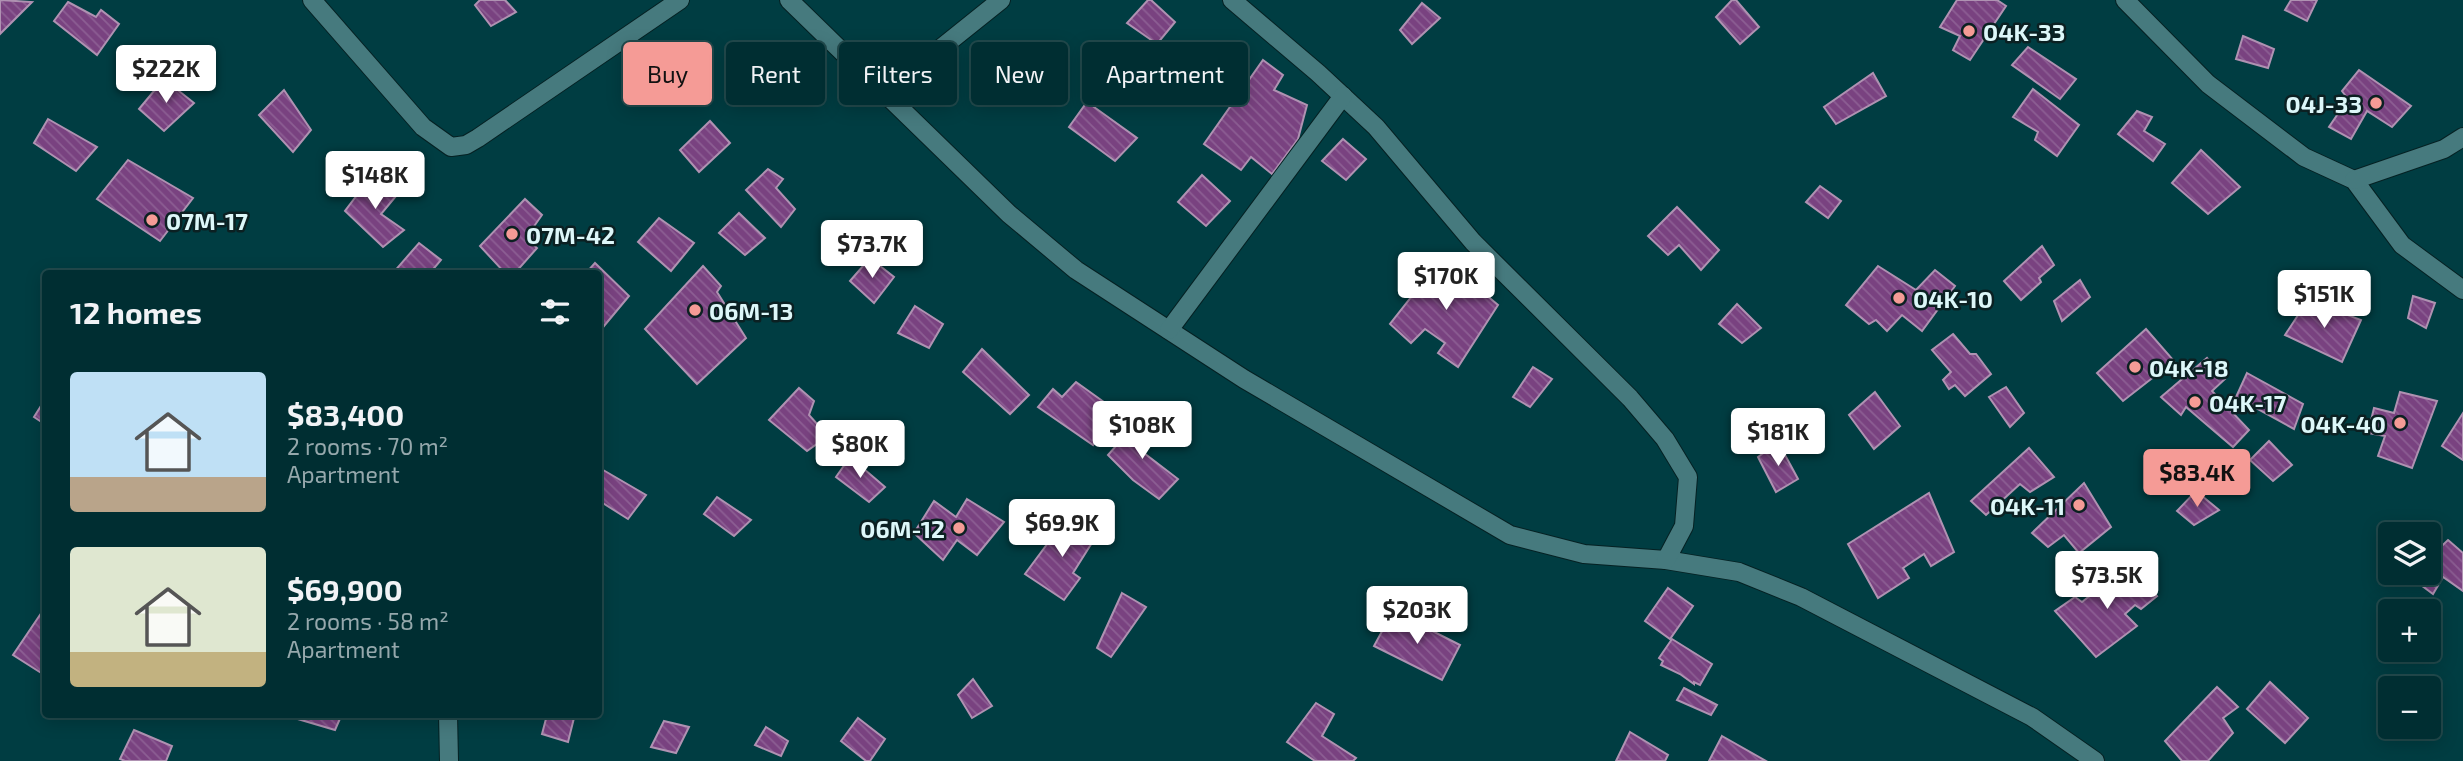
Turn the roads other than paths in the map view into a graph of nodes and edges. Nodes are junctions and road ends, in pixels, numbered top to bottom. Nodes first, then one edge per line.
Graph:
1 (312, 0) edge
2 (680, 0) edge
3 (789, 0) edge
4 (1001, 0) edge
5 (1232, 0) edge
6 (1256, 0) edge
7 (2125, 0) edge
8 (1261, 22) junction
9 (949, 42) edge
10 (839, 48) edge
11 (1343, 96) junction
12 (897, 105) edge
13 (2463, 137) edge
14 (2354, 180) junction
15 (2463, 290) edge
16 (1169, 330) junction
17 (1666, 560) junction
18 (448, 718) edge
19 (449, 761) edge
20 (2095, 761) edge

1 - 2 street
3 - 10 street
4 - 9 street
5 - 8 street
6 - 8 street
7 - 14 street
8 - 11 street
11 - 16 street
11 - 17 street
12 - 16 street
13 - 14 street
14 - 15 street
16 - 17 street
17 - 20 street
18 - 19 street

